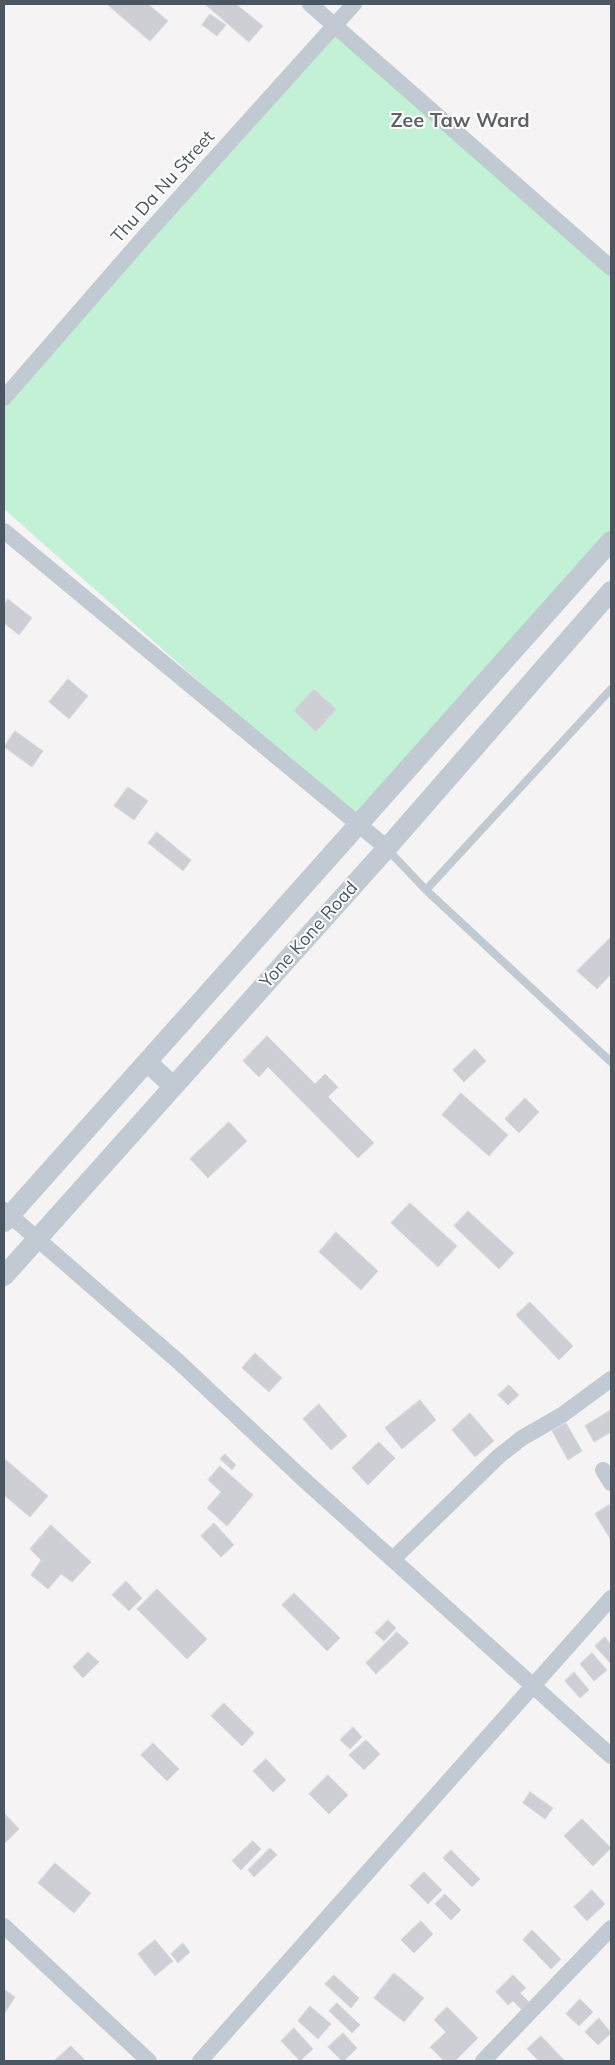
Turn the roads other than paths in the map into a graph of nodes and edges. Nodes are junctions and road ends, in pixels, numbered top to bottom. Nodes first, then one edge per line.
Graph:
1 (310, 4) edge
2 (354, 4) edge
3 (333, 26) junction
4 (611, 268) edge
5 (4, 398) edge
6 (4, 531) edge
7 (611, 541) edge
8 (611, 591) edge
9 (611, 689) edge
10 (360, 824) junction
11 (387, 848) junction
12 (426, 890) junction
13 (147, 1062) junction
14 (611, 1062) edge
15 (173, 1086) junction
16 (6, 1216) edge
17 (36, 1239) junction
18 (4, 1276) edge
19 (611, 1379) edge
20 (393, 1559) junction
21 (611, 1598) edge
22 (534, 1685) junction
23 (611, 1756) edge
24 (4, 1926) edge
25 (611, 1928) edge
26 (149, 2061) edge
27 (200, 2061) edge
28 (483, 2061) edge

1 - 3 street
2 - 3 street, Thu Da Nu Street
3 - 4 street
3 - 5 street, Thu Da Nu Street
6 - 10 street
7 - 10 street
8 - 11 street, Yone Kone Road
9 - 12 lane
10 - 11 street
10 - 13 street
11 - 12 lane
11 - 15 street, Yone Kone Road
12 - 14 lane
13 - 15 street
13 - 16 street
15 - 17 street, Yone Kone Road
16 - 17 street
17 - 18 street, Yone Kone Road
17 - 20 street
19 - 20 street
20 - 22 street
21 - 22 street
22 - 23 street
22 - 27 street
24 - 26 street
25 - 28 street

